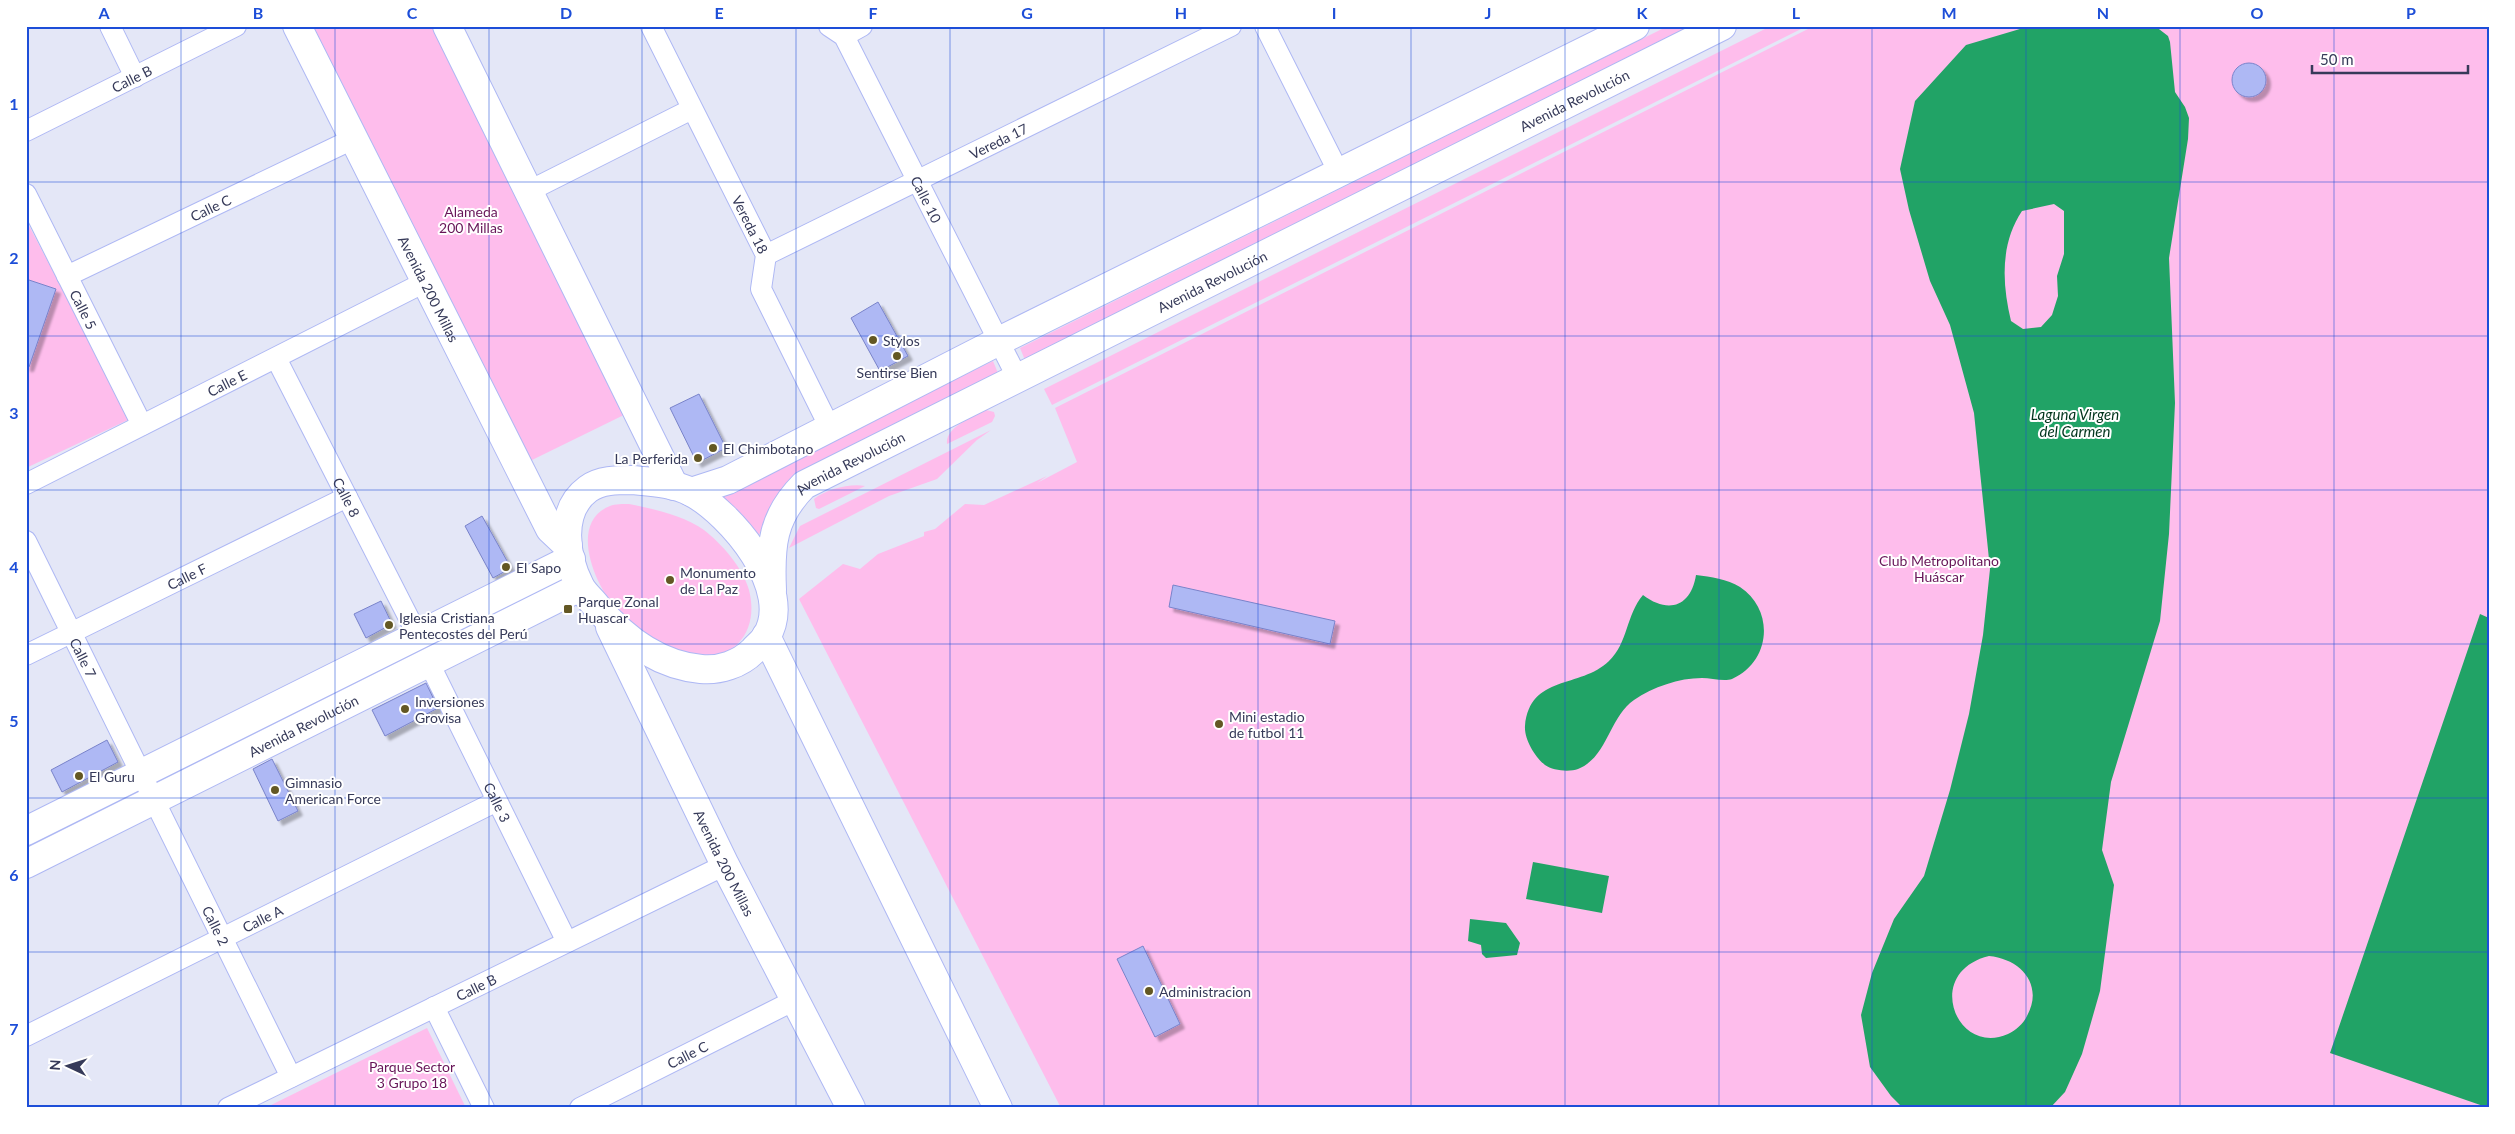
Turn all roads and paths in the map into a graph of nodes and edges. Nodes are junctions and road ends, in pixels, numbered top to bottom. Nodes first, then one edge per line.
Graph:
1 (110, 26) edge
2 (236, 26) edge
3 (297, 26) edge
4 (447, 26) edge
5 (651, 26) edge
6 (862, 26) edge
7 (1231, 26) edge
8 (1265, 26) edge
9 (1634, 26) edge
10 (1708, 29) edge
11 (836, 31) edge
12 (1203, 32) edge
13 (135, 77) junction
14 (692, 109) junction
15 (26, 131) edge
16 (353, 139) junction
17 (1339, 173) junction
18 (918, 180) junction
19 (529, 191) junction
20 (26, 194) edge
21 (766, 255) junction
22 (67, 276) junction
23 (427, 282) junction
24 (999, 341) junction
25 (276, 358) junction
26 (1018, 379) junction
27 (142, 425) junction
28 (830, 428) junction
29 (26, 484) edge
30 (683, 489) junction
31 (347, 496) junction
32 (26, 541) edge
33 (569, 552) junction
34 (580, 587) junction
35 (772, 590) junction
36 (604, 615) junction
37 (71, 633) junction
38 (418, 636) junction
39 (766, 636) junction
40 (26, 655) edge
41 (429, 663) junction
42 (141, 773) junction
43 (154, 800) junction
44 (497, 801) junction
45 (26, 831) edge
46 (26, 864) edge
47 (725, 864) junction
48 (222, 937) junction
49 (568, 942) junction
50 (795, 1000) junction
51 (434, 1007) junction
52 (26, 1036) edge
53 (291, 1077) junction
54 (228, 1108) edge
55 (484, 1108) edge
56 (580, 1108) edge
57 (851, 1108) edge
58 (998, 1108) edge

1 - 13 street
2 - 13 street, Calle B
3 - 16 street, Avenida 200 Millas
4 - 19 street
5 - 14 street, Vereda 18
6 - 11 street
7 - 12 street, Vereda 17
8 - 17 street
9 - 17 street
10 - 26 street, Avenida Revolución
11 - 18 street, Calle 10
12 - 18 street, Vereda 17
13 - 15 street, Calle B
14 - 19 street
14 - 21 street, Vereda 18
16 - 22 street, Calle C
16 - 23 street, Avenida 200 Millas
17 - 24 street
18 - 21 street, Vereda 17
18 - 24 street, Calle 10
19 - 30 street
20 - 22 street, Calle 5
21 - 28 street, Vereda 18
22 - 27 street, Calle 5
23 - 25 street, Calle E
23 - 33 street, Avenida 200 Millas
24 - 26 street, Calle 10
24 - 28 street
25 - 27 street, Calle E
25 - 31 street, Calle 8
26 - 35 street, Avenida Revolución
27 - 29 street, Calle E
28 - 30 street
30 - 33 street
30 - 35 street
31 - 37 street, Calle F
31 - 38 street, Calle 8
32 - 37 street, Calle 7
33 - 34 street
33 - 38 street, Avenida Revolución
34 - 36 street
34 - 41 street, Avenida Revolución
35 - 39 street, Avenida Revolución
36 - 39 street
36 - 47 street, Avenida 200 Millas
37 - 40 street, Calle F
37 - 42 street, Calle 7
38 - 42 street, Avenida Revolución
39 - 58 street
41 - 43 street, Avenida Revolución
41 - 44 street, Calle 3
42 - 43 street, Calle 2
42 - 45 street, Avenida Revolución
43 - 46 street, Avenida Revolución
43 - 48 street, Calle 2
44 - 48 street, Calle A
44 - 49 street, Calle 3
47 - 49 street, Calle B
47 - 50 street, Avenida 200 Millas
48 - 52 street, Calle A
48 - 53 street, Calle 2
49 - 51 street, Calle B
50 - 56 street, Calle C
50 - 57 street, Avenida 200 Millas
51 - 53 street, Calle B
51 - 55 street
53 - 54 street, Calle B

